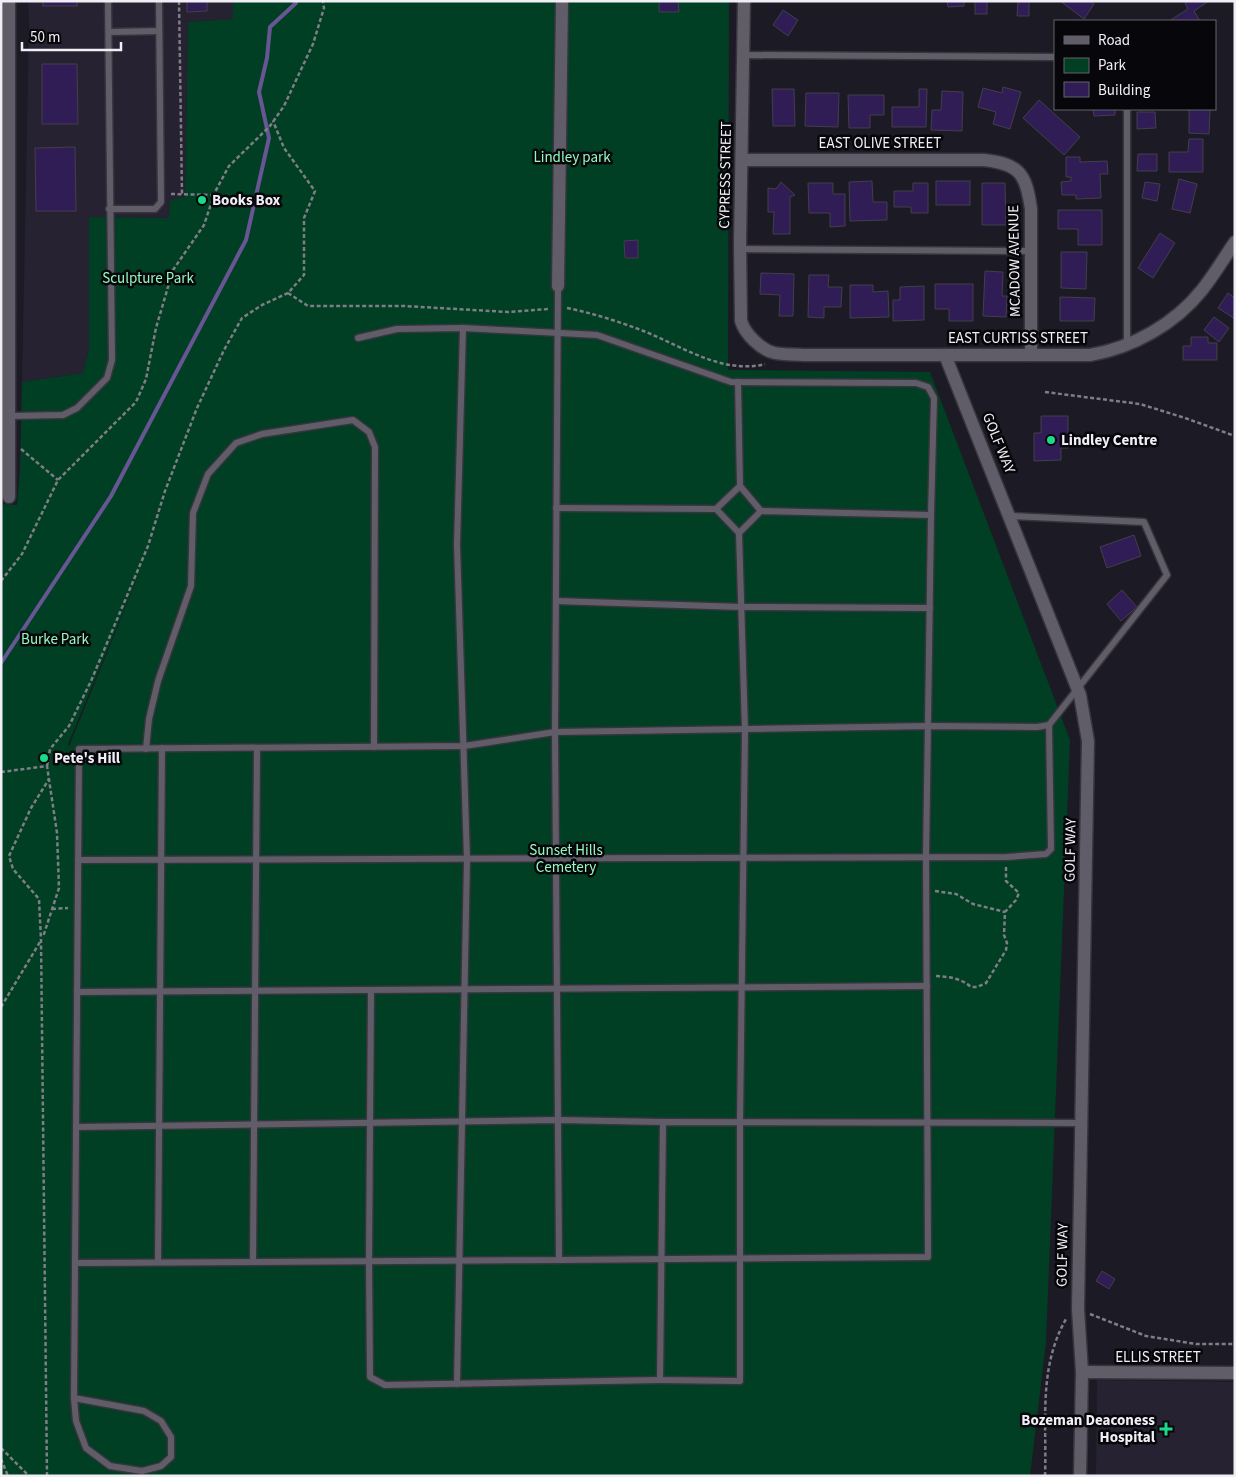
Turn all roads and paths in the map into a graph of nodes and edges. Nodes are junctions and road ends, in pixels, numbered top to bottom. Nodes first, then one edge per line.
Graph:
1 (9, 1) edge
2 (108, 1) edge
3 (160, 1) edge
4 (179, 1) edge
5 (324, 1) edge
6 (562, 1) edge
7 (744, 1) edge
8 (159, 31) junction
9 (109, 32) junction
10 (744, 55) junction
11 (1054, 57) edge
12 (1127, 110) edge
13 (273, 121) junction
14 (5, 136) edge
15 (742, 160) junction
16 (1016, 171) joint
17 (161, 194) junction
18 (182, 194) junction
19 (214, 195) junction
20 (109, 209) junction
21 (1235, 242) edge
22 (740, 249) junction
23 (1031, 251) junction
24 (558, 286) joint
25 (463, 328) junction
26 (558, 332) junction
27 (358, 338) dead end
28 (758, 343) joint
29 (1127, 346) junction
30 (5, 354) edge
31 (945, 355) junction
32 (1031, 355) junction
33 (738, 382) junction
34 (1045, 392) dead end
35 (10, 416) junction
36 (1235, 436) edge
37 (9, 440) junction
38 (58, 480) junction
39 (740, 486) junction
40 (9, 497) dead end
41 (556, 508) junction
42 (716, 509) junction
43 (761, 511) junction
44 (931, 515) junction
45 (1010, 516) junction
46 (739, 533) junction
47 (1, 581) edge
48 (556, 602) junction
49 (741, 607) junction
50 (930, 608) junction
51 (1078, 689) junction
52 (1048, 725) junction
53 (928, 726) junction
54 (745, 730) junction
55 (554, 732) junction
56 (374, 746) junction
57 (464, 746) junction
58 (162, 748) junction
59 (257, 748) junction
60 (146, 749) junction
61 (47, 766) junction
62 (1, 772) edge
63 (49, 779) junction
64 (743, 857) junction
65 (926, 857) junction
66 (1007, 857) junction
67 (467, 859) junction
68 (555, 859) junction
69 (78, 860) junction
70 (162, 860) junction
71 (256, 860) junction
72 (926, 889) junction
73 (78, 908) junction
74 (52, 909) junction
75 (1005, 912) junction
76 (41, 940) junction
77 (927, 976) junction
78 (927, 986) junction
79 (742, 987) junction
80 (556, 988) junction
81 (465, 989) junction
82 (255, 990) junction
83 (371, 990) junction
84 (160, 991) junction
85 (77, 992) junction
86 (1, 1007) edge
87 (558, 1120) junction
88 (462, 1121) junction
89 (663, 1122) junction
90 (740, 1122) junction
91 (370, 1123) junction
92 (928, 1123) junction
93 (1080, 1123) junction
94 (254, 1124) junction
95 (159, 1126) junction
96 (76, 1127) junction
97 (661, 1259) junction
98 (741, 1259) junction
99 (460, 1260) junction
100 (559, 1260) junction
101 (369, 1261) junction
102 (158, 1262) junction
103 (253, 1262) junction
104 (75, 1263) junction
105 (1078, 1309) junction
106 (1235, 1344) edge
107 (1082, 1372) junction
108 (1235, 1373) edge
109 (660, 1380) junction
110 (457, 1384) junction
111 (74, 1398) junction
112 (1, 1448) edge
113 (1, 1459) edge
114 (8, 1476) edge
115 (29, 1476) edge
116 (47, 1476) edge
117 (1045, 1476) edge
118 (1080, 1476) edge

1 - 14 street
2 - 9 lane
3 - 8 lane
4 - 18 path
5 - 13 path
6 - 24 street
7 - 10 street, CYPRESS STREET
8 - 9 lane
8 - 17 lane
9 - 20 lane
10 - 11 lane
10 - 15 street, CYPRESS STREET
12 - 29 lane
13 - 19 path
13 - 61 path
14 - 30 street
15 - 16 street, EAST OLIVE STREET
15 - 22 street, CYPRESS STREET
16 - 23 street, MCADOW AVENUE
17 - 18 path
17 - 20 lane
18 - 19 path
19 - 38 path
20 - 35 lane
21 - 29 street, EAST CURTISS STREET
22 - 23 lane
22 - 28 street, CYPRESS STREET
23 - 32 street, MCADOW AVENUE
24 - 26 lane
25 - 26 lane
25 - 27 lane
25 - 57 lane
26 - 33 lane
26 - 41 lane
28 - 31 street, EAST CURTISS STREET
29 - 32 street, EAST CURTISS STREET
30 - 35 street
31 - 32 street, EAST CURTISS STREET
31 - 45 street, GOLF WAY
33 - 39 lane
33 - 44 lane
34 - 36 path
35 - 37 street
37 - 38 path
37 - 40 street
38 - 47 path
39 - 42 lane
39 - 43 lane
41 - 42 lane
41 - 48 lane
42 - 46 lane
43 - 44 lane
43 - 46 lane
44 - 50 lane
45 - 51 street, GOLF WAY
45 - 51 lane
46 - 49 lane
48 - 49 lane
48 - 55 lane
49 - 50 lane
49 - 54 lane
50 - 53 lane
51 - 52 lane
51 - 93 street, GOLF WAY
52 - 53 lane
52 - 66 lane
53 - 54 lane
53 - 65 lane
54 - 55 lane
54 - 64 lane
55 - 57 lane
55 - 68 lane
56 - 57 lane
56 - 59 lane
56 - 60 lane
57 - 67 lane
58 - 59 lane
58 - 60 lane
58 - 70 lane
59 - 71 lane
60 - 69 lane
61 - 62 path
61 - 63 path
63 - 74 path
63 - 76 path
64 - 65 lane
64 - 68 lane
64 - 79 lane
65 - 66 lane
65 - 72 lane
66 - 75 path
67 - 68 lane
67 - 71 lane
67 - 81 lane
68 - 80 lane
69 - 70 lane
69 - 73 lane
70 - 71 lane
70 - 84 lane
71 - 82 lane
72 - 75 path
72 - 77 lane
73 - 74 path
73 - 85 lane
74 - 76 path
75 - 77 path
76 - 86 path
76 - 116 path
77 - 78 lane
78 - 79 lane
78 - 92 lane
79 - 80 lane
79 - 90 lane
80 - 81 lane
80 - 87 lane
81 - 83 lane
81 - 88 lane
82 - 83 lane
82 - 84 lane
82 - 94 lane
83 - 91 lane
84 - 85 lane
84 - 95 lane
85 - 96 lane
87 - 88 lane
87 - 89 lane
87 - 100 lane
88 - 91 lane
88 - 99 lane
89 - 90 lane
89 - 97 lane
90 - 92 lane
90 - 98 lane
91 - 94 lane
91 - 101 lane
92 - 93 lane
92 - 98 lane
93 - 105 street, GOLF WAY
94 - 95 lane
94 - 103 lane
95 - 96 lane
95 - 102 lane
96 - 104 lane
97 - 98 lane
97 - 100 lane
97 - 109 lane
98 - 109 lane
99 - 100 lane
99 - 101 lane
99 - 110 lane
101 - 103 lane
101 - 110 lane
102 - 103 lane
102 - 104 lane
104 - 111 lane
105 - 106 path
105 - 107 street, GOLF WAY
105 - 117 path
107 - 108 street, ELLIS STREET
107 - 118 street, GOLF WAY
109 - 110 lane
111 - 111 lane
112 - 115 path
113 - 114 path

